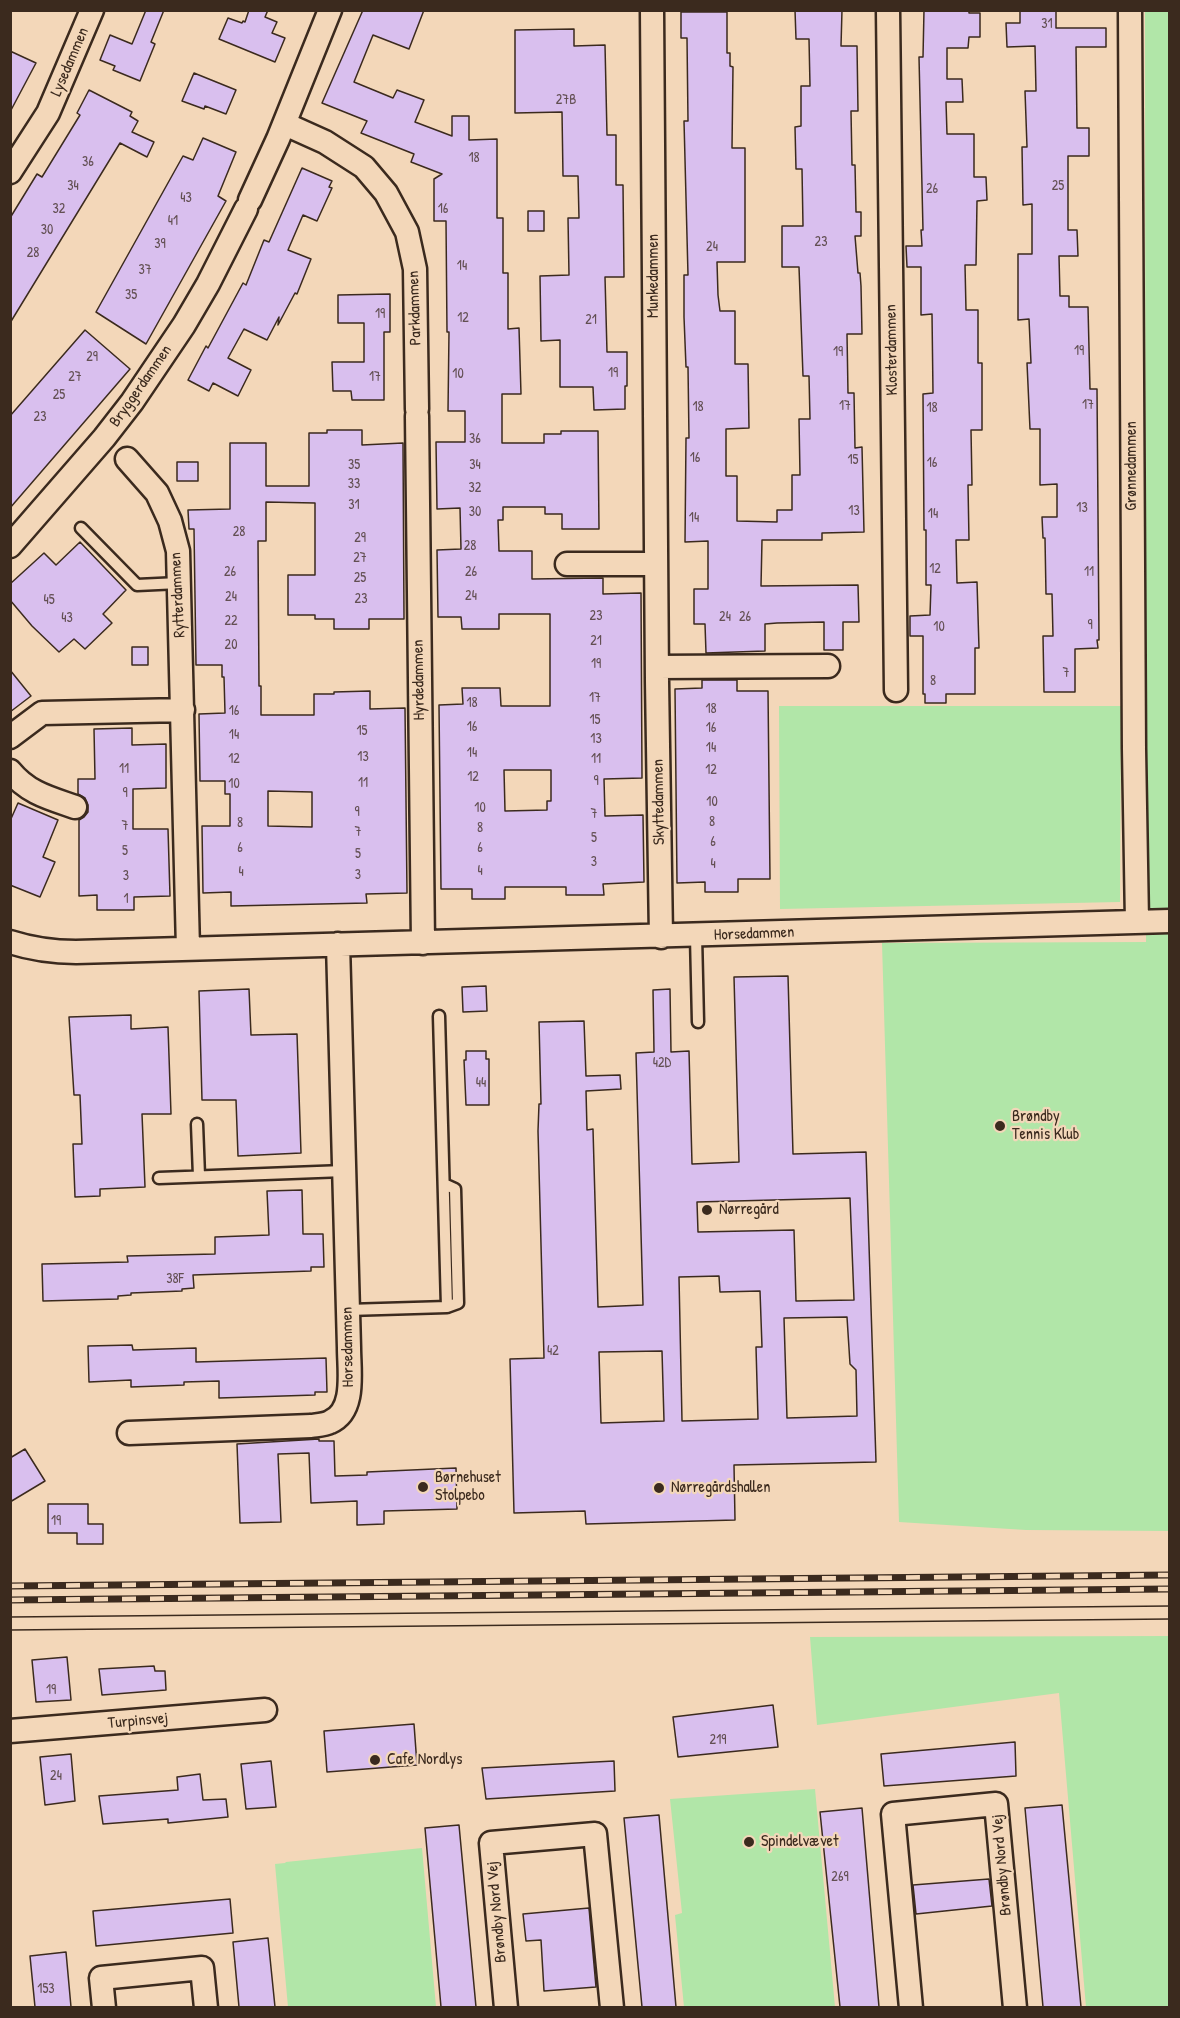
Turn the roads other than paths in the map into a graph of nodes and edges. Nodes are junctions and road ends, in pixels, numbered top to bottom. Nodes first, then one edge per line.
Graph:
1 (92, 10) edge
2 (330, 10) edge
3 (652, 10) edge
4 (888, 10) edge
5 (1130, 10) edge
6 (285, 124) junction
7 (10, 172) edge
8 (417, 413) joint
9 (127, 459) dead end
10 (81, 528) dead end
11 (10, 546) edge
12 (656, 553) junction
13 (567, 564) dead end
14 (179, 584) junction
15 (828, 666) dead end
16 (657, 668) junction
17 (896, 690) dead end
18 (183, 710) junction
19 (10, 736) edge
20 (10, 771) edge
21 (75, 807) dead end
22 (1170, 921) edge
23 (1137, 922) junction
24 (696, 936) junction
25 (661, 937) junction
26 (10, 942) edge
27 (423, 943) junction
28 (338, 944) junction
29 (188, 949) junction
30 (439, 1016) dead end
31 (698, 1022) dead end
32 (197, 1124) dead end
33 (344, 1171) junction
34 (199, 1176) junction
35 (159, 1178) dead end
36 (348, 1310) junction
37 (129, 1433) dead end
38 (265, 1710) dead end
39 (10, 1731) edge
40 (104, 2007) edge
41 (206, 2007) edge
42 (506, 2007) edge
43 (612, 2007) edge
44 (911, 2007) edge
45 (1015, 2007) edge

1 - 7 street, Lysedammen
2 - 6 street
3 - 12 street, Munkedammen
4 - 17 street, Klosterdammen
5 - 23 street, Grønnedammen
6 - 8 street, Parkdammen
6 - 11 street, Bryggerdammen
8 - 27 street, Hyrdedammen
9 - 14 street, Rytterdammen
10 - 14 lane
12 - 13 street
12 - 16 street, Skyttedammen
14 - 18 street, Rytterdammen
15 - 16 street
16 - 25 street, Skyttedammen
18 - 19 street
18 - 29 street, Rytterdammen
20 - 21 street
22 - 23 street, Horsedammen
23 - 24 street, Horsedammen
24 - 25 street, Horsedammen
24 - 31 lane
25 - 27 street, Horsedammen
26 - 29 street, Horsedammen
27 - 28 street, Horsedammen
28 - 29 street, Horsedammen
28 - 33 street, Horsedammen
30 - 36 lane
32 - 34 lane
33 - 34 lane
33 - 36 street, Horsedammen
34 - 35 lane
36 - 37 street, Horsedammen
38 - 39 street, Turpinsvej
40 - 41 street
42 - 43 street, Brøndby Nord Vej
44 - 45 street, Brøndby Nord Vej

